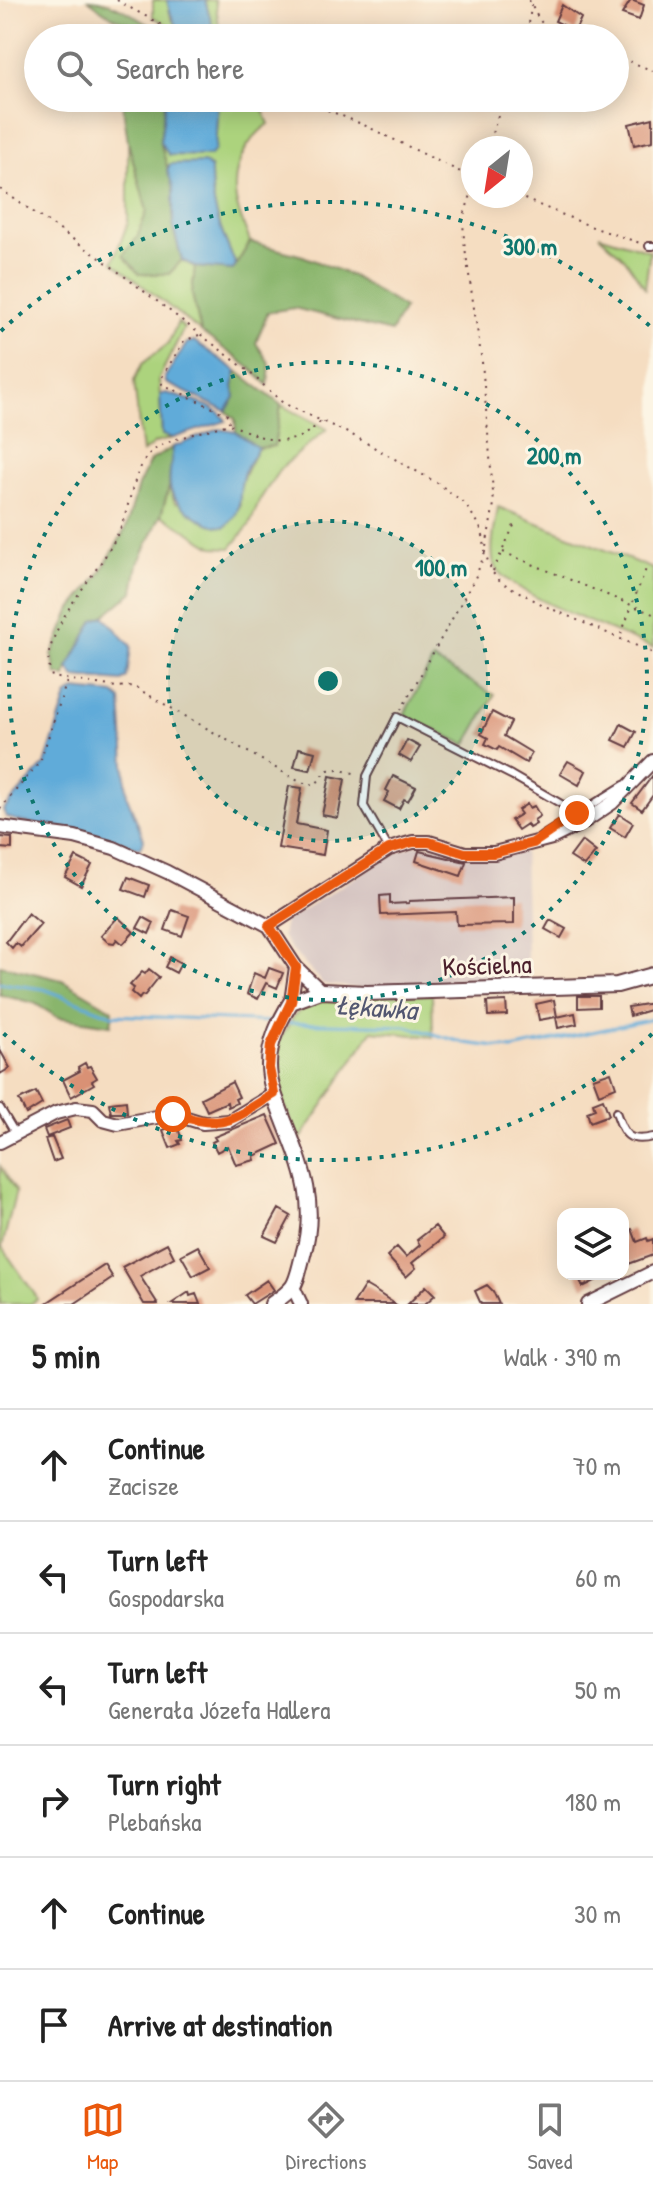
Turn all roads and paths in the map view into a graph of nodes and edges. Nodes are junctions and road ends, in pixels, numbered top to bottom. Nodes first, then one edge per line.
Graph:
1 (117, 0) edge
2 (530, 2) edge
3 (159, 24) edge
4 (529, 24) edge
5 (541, 24) edge
6 (629, 61) edge
7 (653, 71) edge
8 (332, 112) edge
9 (499, 112) edge
10 (491, 136) edge
11 (461, 172) edge
12 (0, 189) edge
13 (533, 203) edge
14 (466, 208) edge
15 (651, 246) edge
16 (200, 335) junction
17 (320, 422) junction
18 (229, 424) junction
19 (516, 521) dead end
20 (503, 552) junction
21 (485, 553) junction
22 (646, 569) dead end
23 (492, 572) junction
24 (632, 605) junction
25 (653, 614) edge
26 (621, 634) dead end
27 (653, 653) edge
28 (67, 679) junction
29 (397, 717) junction
30 (653, 761) edge
31 (367, 776) junction
32 (631, 781) junction
33 (0, 809) edge
34 (577, 813) junction
35 (0, 827) edge
36 (533, 843) junction
37 (389, 849) junction
38 (269, 926) junction
39 (296, 967) junction
40 (653, 975) edge
41 (321, 991) junction
42 (291, 1002) junction
43 (274, 1094) junction
44 (0, 1108) edge
45 (616, 1112) dead end
46 (15, 1133) junction
47 (653, 1137) edge
48 (0, 1142) edge
49 (653, 1272) edge
50 (294, 1289) junction
51 (590, 1303) edge
52 (272, 1304) edge
53 (301, 1304) edge

1 - 3 path
2 - 4 path
2 - 5 path
6 - 7 path
8 - 11 path
9 - 10 path
12 - 16 path
13 - 15 path
14 - 21 path
16 - 17 path
16 - 18 path
17 - 18 path
17 - 21 path
18 - 28 path
19 - 20 path
20 - 23 path
20 - 24 path
21 - 23 path
21 - 29 path
22 - 24 path
23 - 27 path
24 - 25 path
24 - 26 path
28 - 31 path
28 - 33 path
29 - 31 lane
29 - 34 lane
30 - 32 street
31 - 37 lane
32 - 34 lane
32 - 36 street
34 - 36 lane
35 - 38 street
36 - 37 street
37 - 38 street
38 - 39 street
39 - 41 street
39 - 42 street
40 - 41 street, Kościelna
41 - 42 street
42 - 43 street
43 - 46 street
43 - 50 street
44 - 46 lane
45 - 47 lane
46 - 48 street
49 - 51 street
50 - 52 street
50 - 53 street

